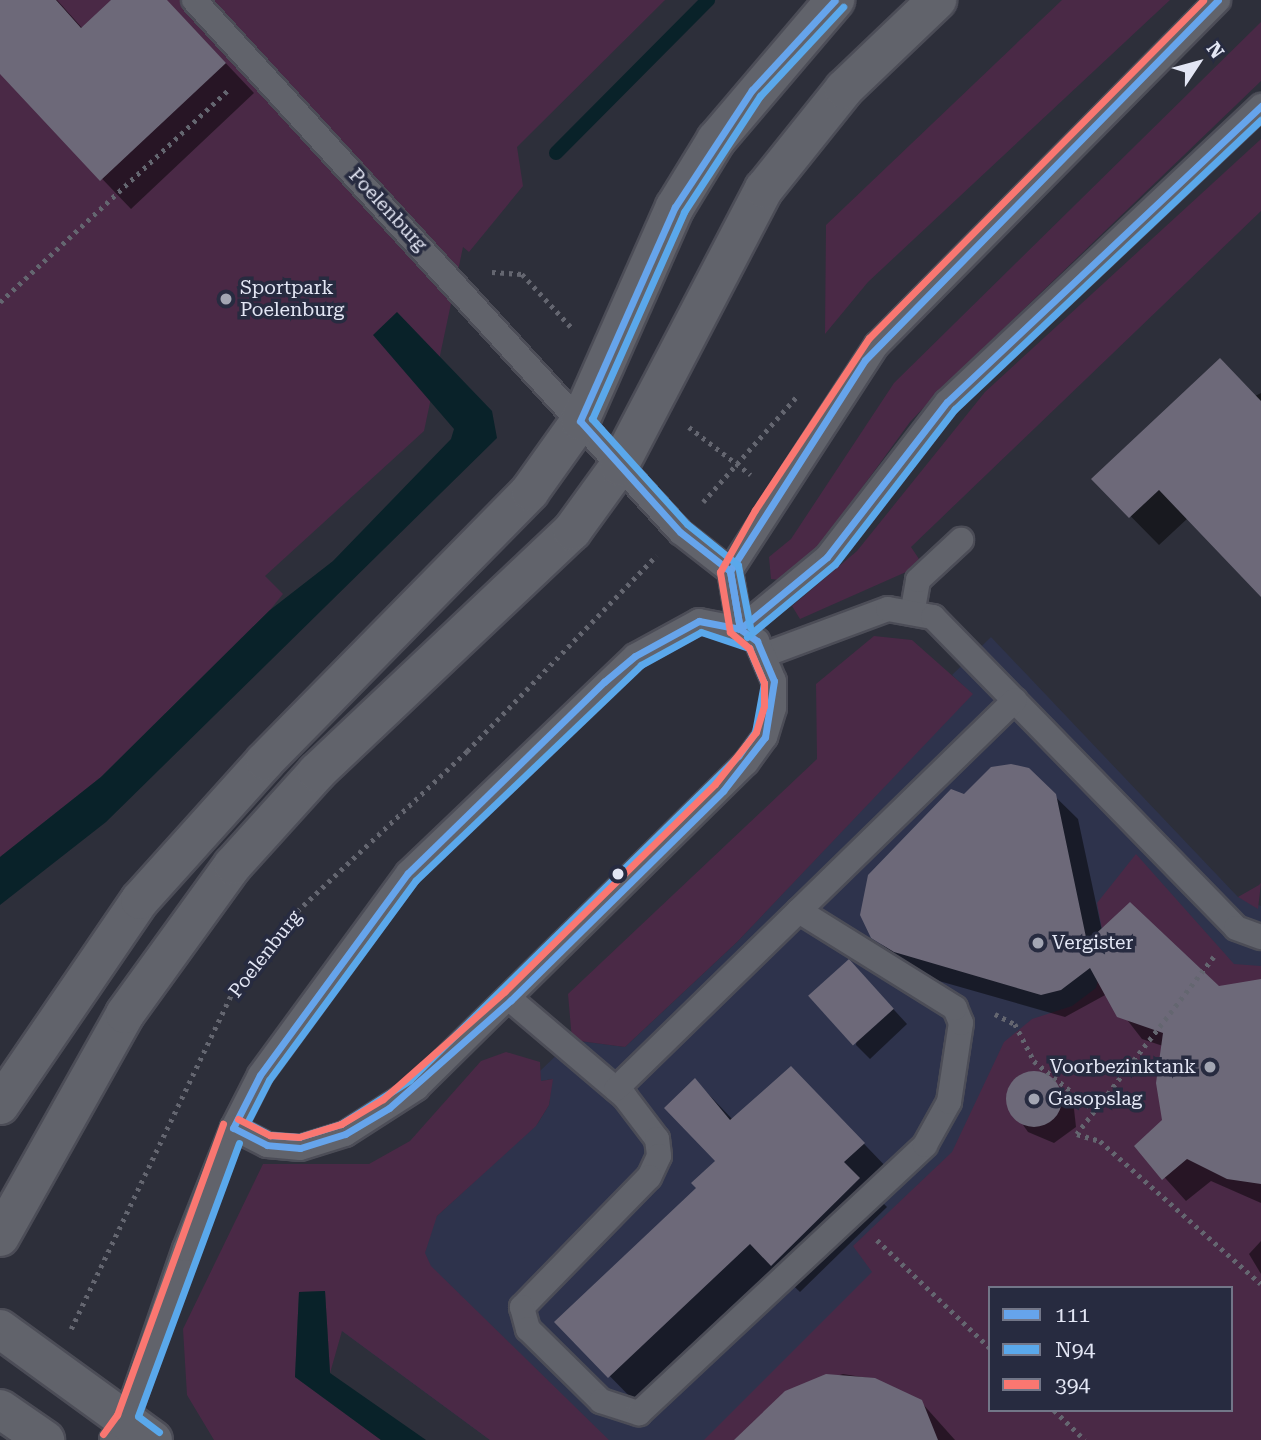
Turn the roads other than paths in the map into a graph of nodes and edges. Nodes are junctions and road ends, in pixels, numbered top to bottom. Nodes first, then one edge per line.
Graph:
1 (194, 0) edge
2 (835, 0) edge
3 (937, 0) edge
4 (1218, 0) edge
5 (1261, 106) edge
6 (580, 421) junction
7 (619, 466) junction
8 (961, 540) dead end
9 (730, 571) junction
10 (913, 610) junction
11 (740, 629) junction
12 (764, 655) junction
13 (1015, 701) junction
14 (799, 911) junction
15 (1261, 937) edge
16 (511, 999) junction
17 (616, 1090) junction
18 (0, 1105) edge
19 (233, 1128) junction
20 (0, 1237) edge
21 (0, 1329) edge
22 (0, 1409) edge
23 (130, 1433) edge
24 (45, 1440) edge

1 - 6 lane, Poelenburg
2 - 6 street
3 - 7 street
4 - 9 lane
5 - 11 lane
6 - 7 lane, Poelenburg
6 - 18 street
7 - 9 lane, Poelenburg
7 - 20 street
8 - 10 lane
9 - 11 lane
10 - 12 lane
10 - 13 lane
11 - 12 lane
11 - 19 lane
12 - 16 lane
13 - 14 lane
13 - 15 lane
14 - 17 lane
14 - 17 lane
16 - 17 lane
16 - 19 lane
19 - 23 lane
21 - 23 street
22 - 24 street

